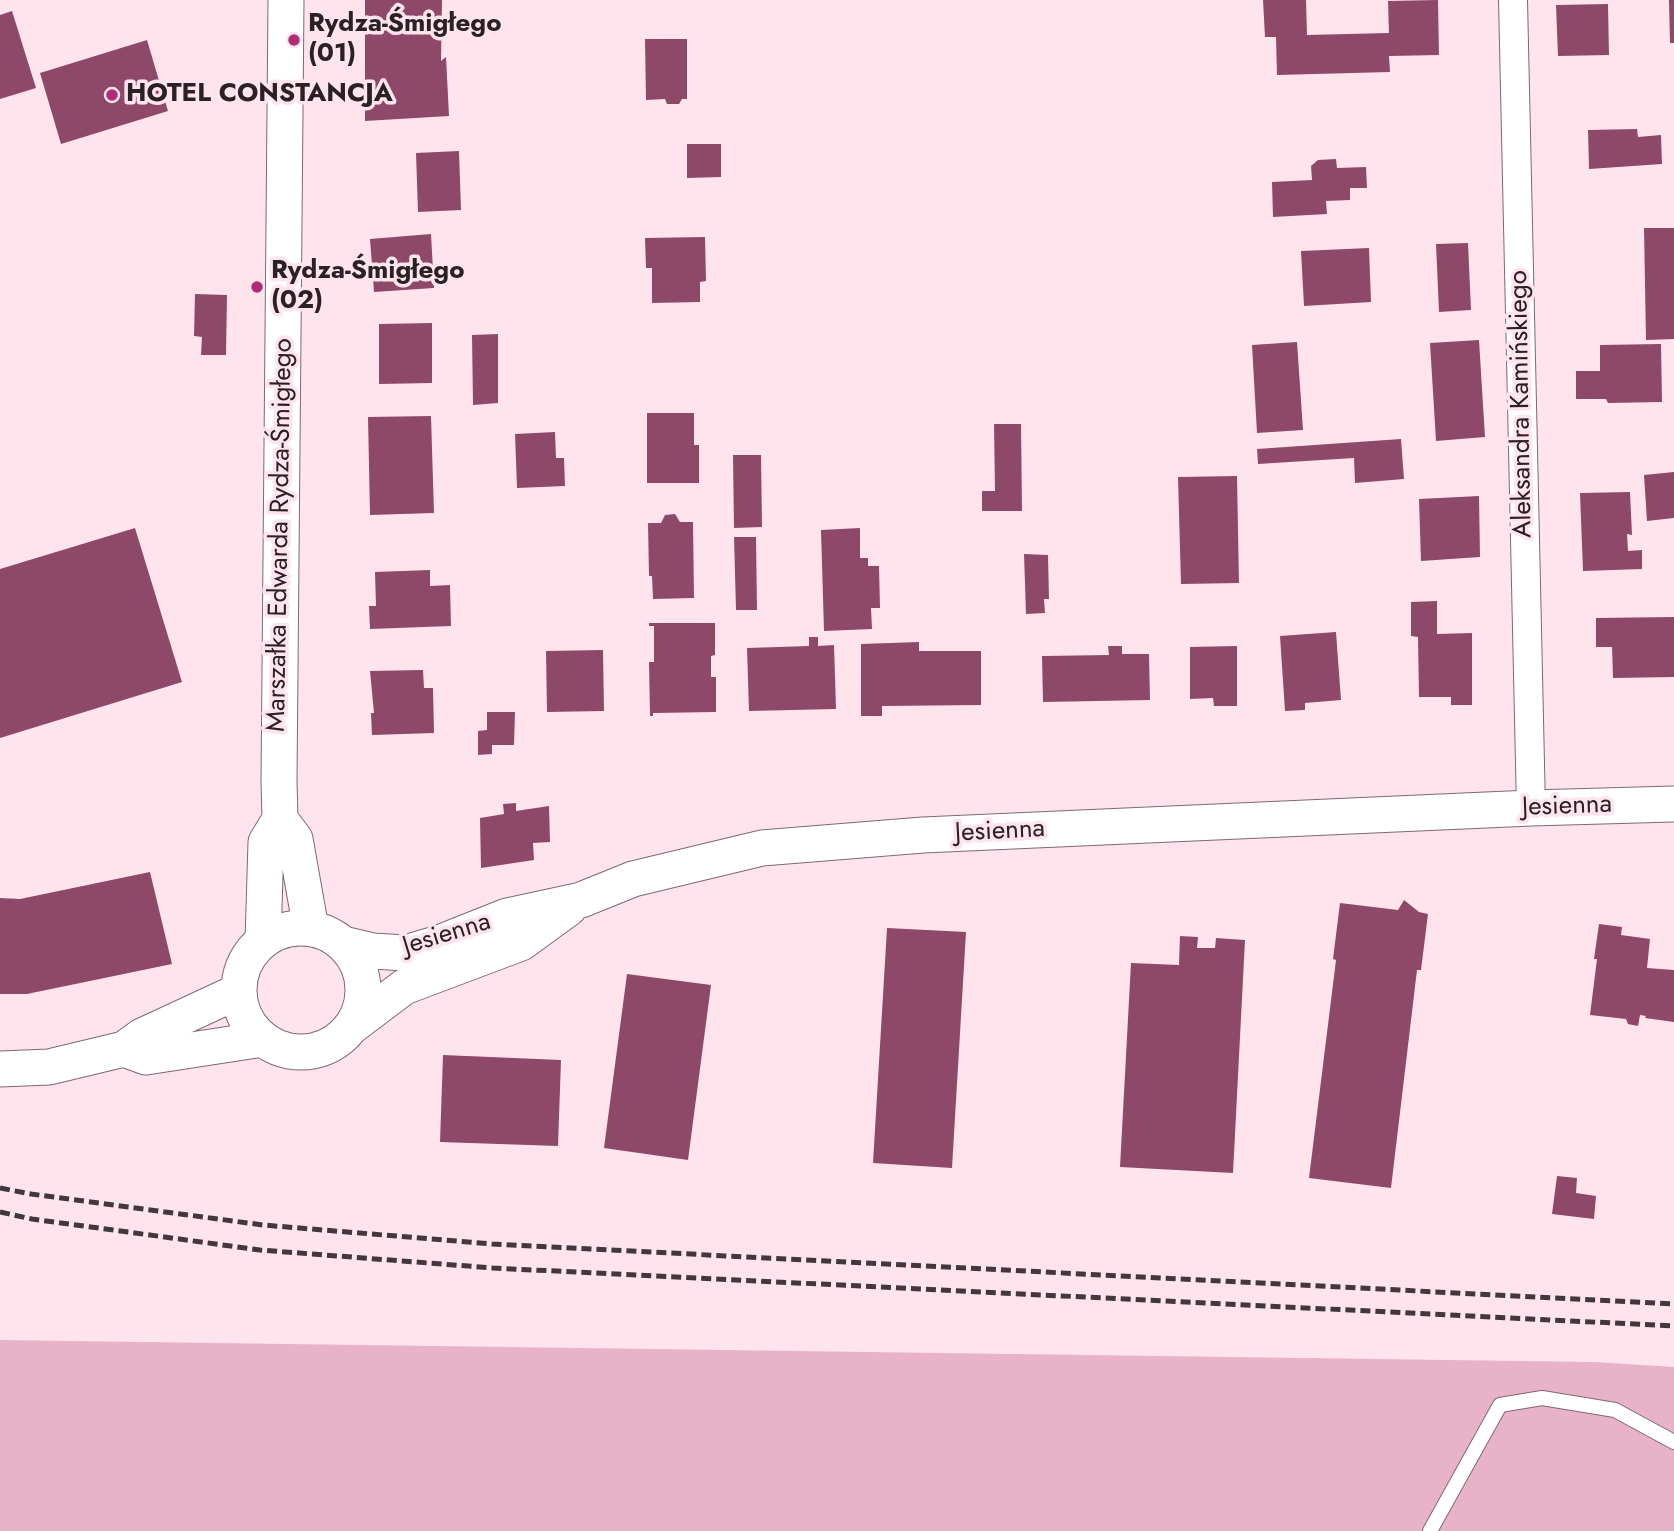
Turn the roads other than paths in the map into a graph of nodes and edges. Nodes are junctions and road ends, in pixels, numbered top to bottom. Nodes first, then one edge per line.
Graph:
1 (286, 0) edge
2 (1513, 0) edge
3 (1674, 804) edge
4 (1531, 807) junction
5 (280, 819) junction
6 (581, 900) junction
7 (312, 929) junction
8 (263, 941) junction
9 (343, 944) junction
10 (239, 991) junction
11 (351, 1027) junction
12 (263, 1039) junction
13 (124, 1049) junction
14 (0, 1069) edge
15 (1674, 1442) edge
16 (1430, 1531) edge

1 - 5 street, Marszałka Edwarda Rydza-Śmigłego
2 - 4 street, Aleksandra Kamińskiego
3 - 4 street, Jesienna
4 - 6 street, Jesienna
5 - 7 street, Marszałka Edwarda Rydza-Śmigłego
5 - 8 street, Marszałka Edwarda Rydza-Śmigłego
6 - 9 street, Jesienna
6 - 11 street
7 - 8 street
7 - 9 street
8 - 10 street
9 - 11 street
10 - 12 street
10 - 13 street
11 - 12 street
12 - 13 street
13 - 14 street
15 - 16 lane

